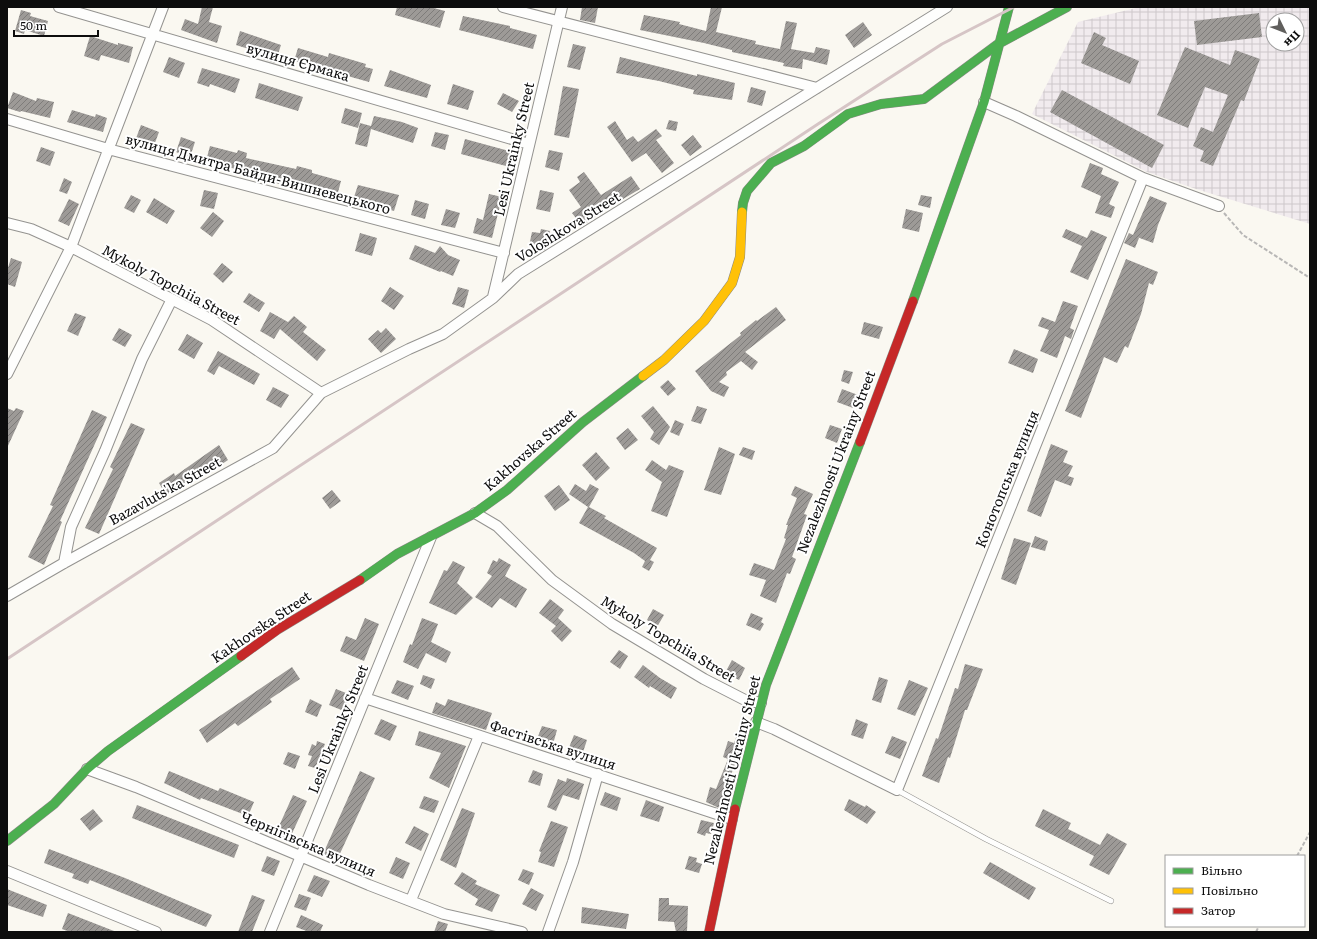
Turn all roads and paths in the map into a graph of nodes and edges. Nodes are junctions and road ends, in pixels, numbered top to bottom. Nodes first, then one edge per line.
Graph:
1 (59, 7) edge
2 (163, 7) edge
3 (503, 7) edge
4 (562, 7) edge
5 (947, 7) edge
6 (1009, 7) edge
7 (1067, 7) edge
8 (558, 21) junction
9 (153, 34) junction
10 (998, 44) junction
11 (818, 88) junction
12 (984, 102) junction
13 (7, 118) edge
14 (529, 144) junction
15 (108, 149) junction
16 (1143, 178) junction
17 (1219, 206) joint
18 (7, 223) edge
19 (71, 247) junction
20 (504, 253) junction
21 (1310, 278) edge
22 (493, 298) junction
23 (172, 299) junction
24 (7, 374) edge
25 (321, 393) junction
26 (475, 513) junction
27 (431, 537) junction
28 (64, 563) junction
29 (7, 596) edge
30 (366, 698) junction
31 (761, 703) junction
32 (756, 722) junction
33 (479, 736) junction
34 (87, 769) junction
35 (598, 774) junction
36 (897, 790) junction
37 (732, 819) junction
38 (1310, 832) edge
39 (7, 841) edge
40 (1298, 855) edge
41 (302, 856) junction
42 (7, 871) edge
43 (411, 900) junction
44 (1111, 901) dead end
45 (156, 932) edge
46 (270, 932) edge
47 (522, 932) edge
48 (548, 932) edge
49 (709, 932) edge

1 - 9 street, вулиця Єрмака
2 - 9 street
3 - 8 street
4 - 8 street, Lesi Ukrainky Street
5 - 11 street, Voloshkova Street
6 - 10 street, Nezalezhnosti Ukrainy Street
7 - 10 street, Kakhovska Street
8 - 11 street
8 - 14 street, Lesi Ukrainky Street
9 - 14 street, вулиця Єрмака
9 - 15 street
10 - 12 street, Nezalezhnosti Ukrainy Street
10 - 26 street, Kakhovska Street
11 - 22 street, Voloshkova Street
12 - 16 street
12 - 31 street, Nezalezhnosti Ukrainy Street
13 - 15 street, вулиця Дмитра Байди-Вишневецького
14 - 20 street, Lesi Ukrainky Street
15 - 19 street
15 - 20 street, вулиця Дмитра Байди-Вишневецького
16 - 17 street
16 - 36 street, Конотопська вулиця
17 - 21 path
18 - 19 street, Mykoly Topchiia Street
19 - 23 street, Mykoly Topchiia Street
19 - 24 street
20 - 22 street, Lesi Ukrainky Street
22 - 25 street, Voloshkova Street
23 - 25 street, Mykoly Topchiia Street
23 - 28 street
25 - 28 street, Bazavluts'ka Street
26 - 27 street, Kakhovska Street
26 - 31 street, Mykoly Topchiia Street
27 - 30 street, Lesi Ukrainky Street
27 - 34 street, Kakhovska Street
28 - 29 street, Bazavluts'ka Street
30 - 33 street, Фастівська вулиця
30 - 41 street, Lesi Ukrainky Street
31 - 32 street, Nezalezhnosti Ukrainy Street
32 - 36 street
32 - 37 street, Nezalezhnosti Ukrainy Street
33 - 35 street, Фастівська вулиця
33 - 43 street
34 - 39 street, Kakhovska Street
34 - 41 street, Чернігівська вулиця
35 - 37 street, Фастівська вулиця
35 - 48 street
36 - 44 lane
37 - 49 street, Nezalezhnosti Ukrainy Street
38 - 40 path
41 - 43 street, Чернігівська вулиця
41 - 46 street, Lesi Ukrainky Street
42 - 45 street
43 - 47 street, Чернігівська вулиця

